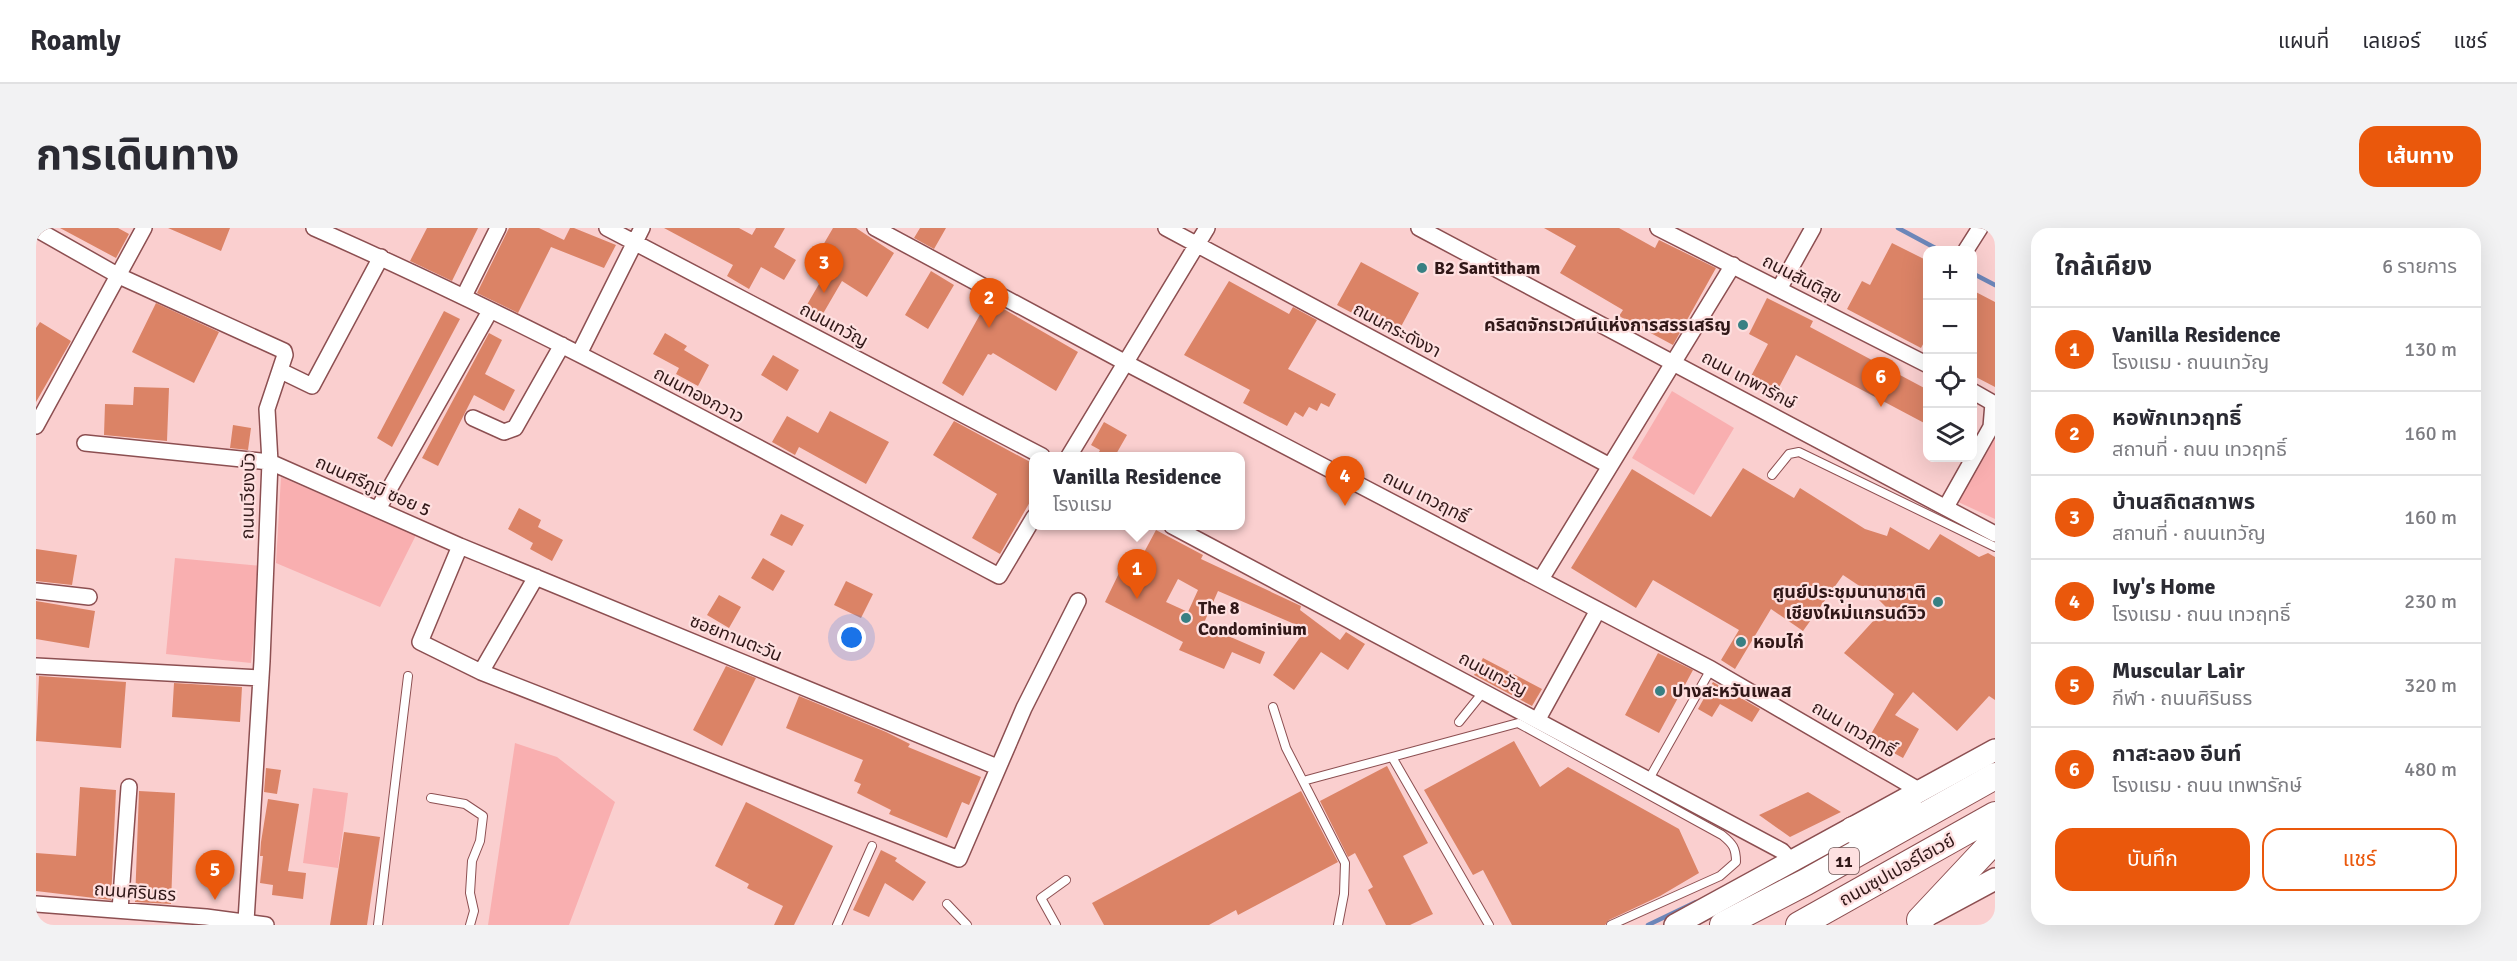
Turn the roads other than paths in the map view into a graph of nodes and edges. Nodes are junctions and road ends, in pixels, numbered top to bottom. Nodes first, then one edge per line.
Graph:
1 (144, 228) edge
2 (315, 228) edge
3 (498, 228) edge
4 (607, 228) edge
5 (642, 228) edge
6 (875, 228) edge
7 (1166, 228) edge
8 (1207, 228) edge
9 (1419, 228) edge
10 (1658, 228) edge
11 (1813, 228) edge
12 (1980, 228) edge
13 (36, 229) edge
14 (635, 243) junction
15 (1197, 244) junction
16 (1969, 246) edge
17 (381, 257) junction
18 (1733, 265) junction
19 (119, 276) junction
20 (1779, 289) junction
21 (464, 297) junction
22 (490, 310) junction
23 (562, 345) junction
24 (579, 354) junction
25 (1674, 362) junction
26 (1923, 362) edge
27 (1126, 363) junction
28 (281, 371) junction
29 (1977, 394) edge
30 (38, 416) edge
31 (473, 418) dead end
32 (85, 443) dead end
33 (1034, 452) edge
34 (1071, 452) edge
35 (270, 462) junction
36 (1610, 466) junction
37 (1772, 475) dead end
38 (1946, 507) junction
39 (378, 509) junction
40 (1029, 525) edge
41 (1181, 530) edge
42 (1995, 534) edge
43 (460, 546) junction
44 (1995, 548) edge
45 (537, 577) junction
46 (1542, 579) junction
47 (36, 591) edge
48 (89, 597) dead end
49 (1078, 602) dead end
50 (1598, 609) junction
51 (36, 666) edge
52 (1711, 669) junction
53 (481, 672) junction
54 (408, 676) dead end
55 (261, 678) junction
56 (1484, 691) junction
57 (1273, 707) dead end
58 (1538, 719) junction
59 (1459, 722) dead end
60 (1995, 750) edge
61 (1392, 757) junction
62 (997, 767) junction
63 (1995, 776) edge
64 (1649, 779) junction
65 (1303, 781) junction
66 (129, 787) dead end
67 (1922, 792) junction
68 (1964, 795) junction
69 (432, 798) dead end
70 (1995, 814) edge
71 (1853, 830) junction
72 (1995, 840) edge
73 (872, 846) dead end
74 (1793, 863) junction
75 (1995, 879) edge
76 (1066, 880) dead end
77 (36, 904) edge
78 (947, 904) dead end
79 (120, 910) junction
80 (205, 921) edge
81 (246, 921) junction
82 (1916, 923) edge
83 (266, 925) edge
84 (378, 925) edge
85 (470, 925) edge
86 (837, 925) edge
87 (967, 925) edge
88 (1056, 925) edge
89 (1338, 925) edge
90 (1489, 925) edge
91 (1611, 925) edge
92 (1675, 925) edge
93 (1723, 925) edge
94 (1799, 925) edge

1 - 19 street
2 - 17 street, ถนนทองกวาว
3 - 21 street
4 - 14 street, ถนนเทวัญ
5 - 14 street
6 - 27 street, ถนน เทวฤทธิ์
7 - 15 street, ถนนกระดังงา
8 - 15 street
9 - 25 street, ถนน เทพารักษ์
10 - 18 street, ถนนสันติสุข
11 - 20 street
12 - 16 street
13 - 19 street
14 - 24 street
14 - 33 street, ถนนเทวัญ
15 - 27 street
15 - 36 street, ถนนกระดังงา
17 - 21 street, ถนนทองกวาว
17 - 28 street
18 - 20 street, ถนนสันติสุข
18 - 25 street
19 - 28 street
19 - 30 street
20 - 26 street, ถนนสันติสุข
21 - 22 street, ถนนทองกวาว
22 - 23 street, ถนนทองกวาว
22 - 39 street
23 - 24 street, ถนนทองกวาว
23 - 31 street
24 - 40 street, ถนนทองกวาว
25 - 36 street
25 - 38 street, ถนน เทพารักษ์
27 - 34 street
27 - 46 street, ถนน เทวฤทธิ์
28 - 35 street, ถนนเวียงบัว
29 - 38 street
32 - 35 street, ถนนศรีภูมิ ซอย 5
35 - 39 street, ถนนศรีภูมิ ซอย 5
35 - 55 street, ถนนเวียงบัว
36 - 46 street
37 - 44 lane
38 - 42 street, ถนน เทพารักษ์
39 - 43 street, ถนนศรีภูมิ ซอย 5
41 - 56 street, ถนนเทวัญ
43 - 45 street, ซอยทานตะวัน
43 - 53 street
45 - 53 street
45 - 62 street, ซอยทานตะวัน
46 - 50 street, ถนน เทวฤทธิ์
47 - 48 street
49 - 62 street
50 - 52 street, ถนน เทวฤทธิ์
50 - 58 street
51 - 55 street
52 - 64 lane
52 - 67 street, ถนน เทวฤทธิ์
53 - 62 street
54 - 84 lane
55 - 81 street, ถนนเวียงบัว
56 - 58 street, ถนนเทวัญ
56 - 59 lane
57 - 65 lane
58 - 64 street, ถนนเทวัญ
60 - 67 main road
61 - 65 lane
61 - 90 lane
61 - 91 lane
63 - 68 highway, ถนนซุปเปอร์ไฮเวย์ / 11
64 - 74 street, ถนนเทวัญ
65 - 89 lane
66 - 79 street
67 - 71 main road
68 - 71 highway
68 - 93 highway, ถนนซุปเปอร์ไฮเวย์ / 11
69 - 85 lane
70 - 94 highway, ถนนซุปเปอร์ไฮเวย์ / 11
71 - 74 main road
72 - 82 highway
73 - 86 lane
74 - 92 main road
75 - 82 main road
76 - 88 lane
77 - 79 street, ถนนศิรินธร
78 - 87 lane
79 - 80 street, ถนนศิรินธร
80 - 81 street, ถนนศิรินธร
81 - 83 street, ถนนศิรินธร

